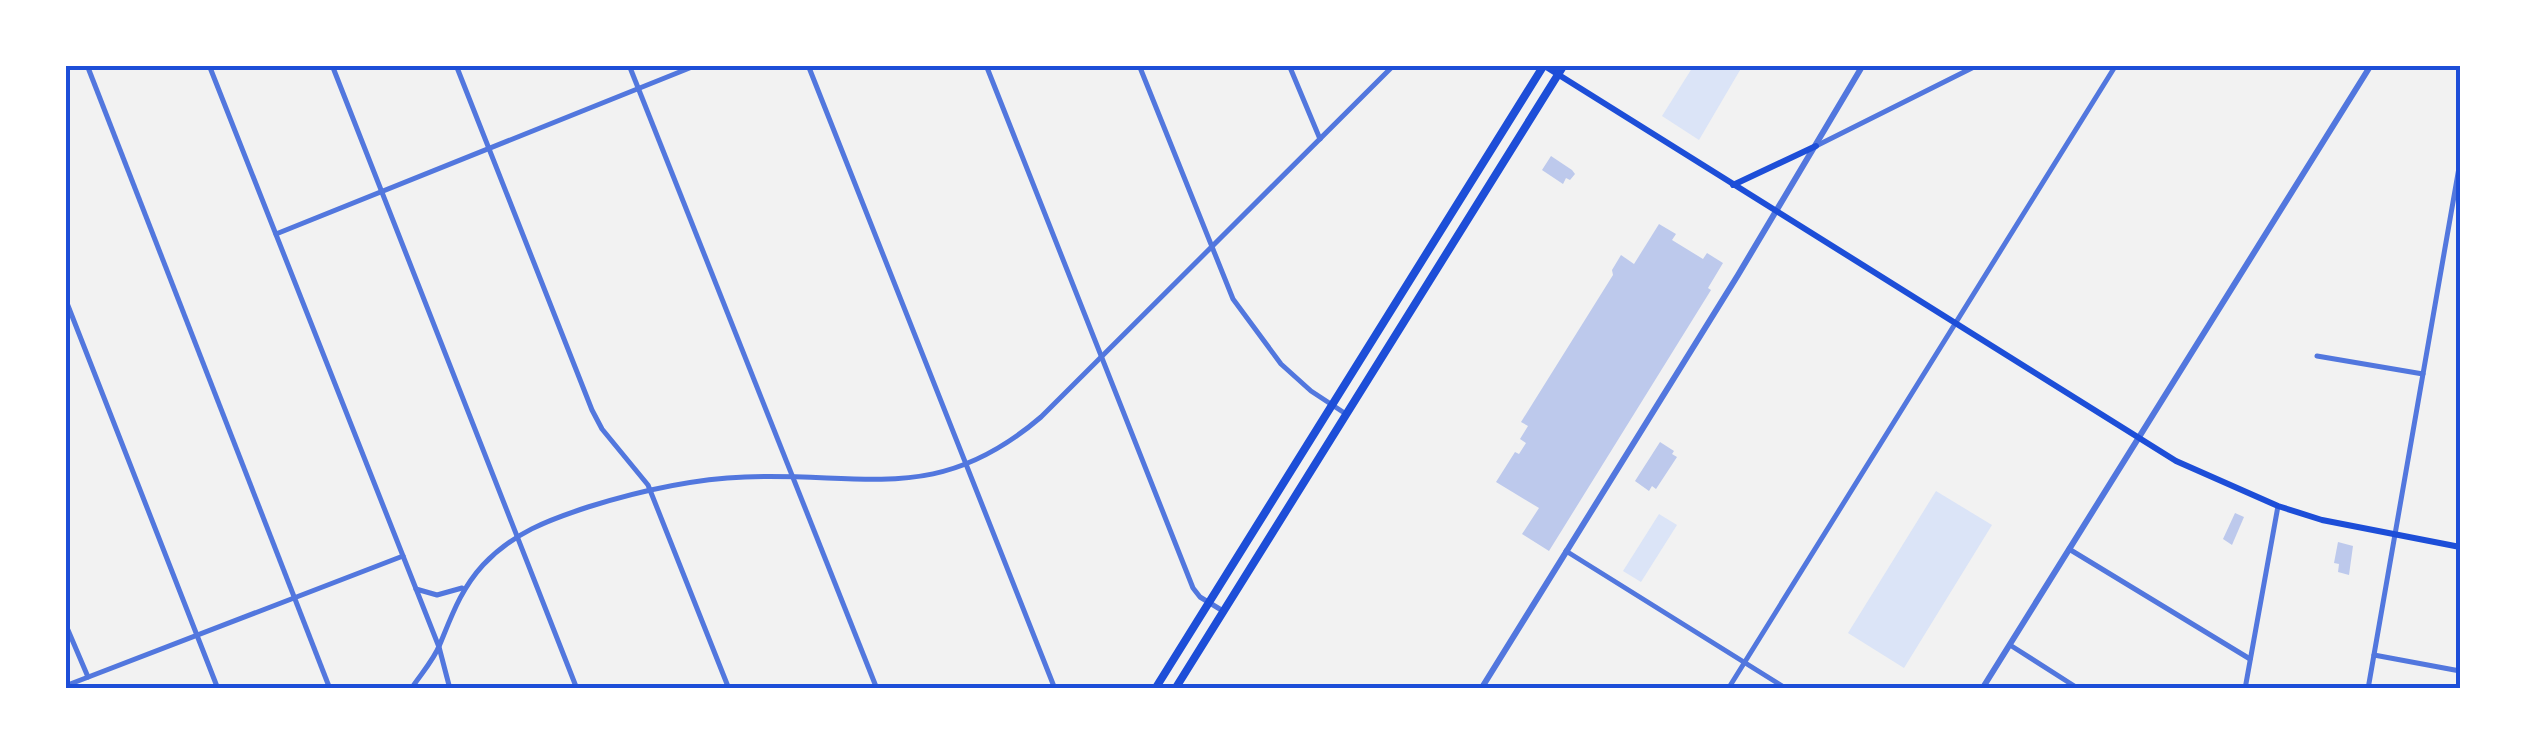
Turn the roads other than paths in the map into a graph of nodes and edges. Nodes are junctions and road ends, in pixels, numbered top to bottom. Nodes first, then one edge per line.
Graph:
1 (87, 65) edge
2 (209, 65) edge
3 (332, 65) edge
4 (456, 65) edge
5 (629, 65) edge
6 (697, 65) edge
7 (808, 65) edge
8 (986, 65) edge
9 (1140, 65) edge
10 (1289, 65) edge
11 (1394, 65) edge
12 (1543, 65) edge
13 (1564, 65) edge
14 (1864, 65) edge
15 (1978, 65) edge
16 (2116, 65) edge
17 (2371, 65) edge
18 (1558, 74) junction
19 (638, 88) junction
20 (1320, 139) junction
21 (1816, 146) junction
22 (491, 150) junction
23 (2460, 162) edge
24 (1733, 185) junction
25 (384, 192) junction
26 (1776, 212) junction
27 (2448, 232) junction
28 (276, 234) junction
29 (1438, 234) junction
30 (2460, 234) edge
31 (1453, 243) junction
32 (1213, 247) junction
33 (65, 298) edge
34 (1956, 323) junction
35 (2317, 356) dead end
36 (1102, 357) junction
37 (2423, 374) junction
38 (1332, 406) junction
39 (1346, 414) junction
40 (2139, 438) junction
41 (965, 464) junction
42 (793, 478) junction
43 (650, 490) junction
44 (2278, 506) junction
45 (2393, 535) junction
46 (516, 536) junction
47 (2460, 547) edge
48 (2069, 549) junction
49 (1566, 551) junction
50 (403, 556) junction
51 (468, 583) junction
52 (416, 589) junction
53 (296, 598) junction
54 (1209, 603) junction
55 (1223, 611) junction
56 (65, 623) edge
57 (197, 636) junction
58 (2010, 645) junction
59 (439, 647) junction
60 (2374, 655) junction
61 (2250, 659) junction
62 (1744, 662) junction
63 (2460, 671) edge
64 (88, 677) junction
65 (65, 686) edge
66 (218, 689) edge
67 (330, 689) edge
68 (411, 689) edge
69 (450, 689) edge
70 (578, 689) edge
71 (729, 689) edge
72 (877, 689) edge
73 (1054, 689) edge
74 (1155, 689) edge
75 (1175, 689) edge
76 (1481, 689) edge
77 (1728, 689) edge
78 (1787, 689) edge
79 (1982, 689) edge
80 (2079, 689) edge
81 (2245, 689) edge
82 (2368, 689) edge

1 - 53 street
2 - 28 street
3 - 25 street
4 - 22 street
5 - 19 street
6 - 19 street
7 - 41 street
8 - 36 street
9 - 32 street
10 - 20 street
11 - 20 street
12 - 18 main road
12 - 29 main road
13 - 18 main road
14 - 21 street
15 - 21 street
16 - 34 street
17 - 40 street
18 - 24 main road
18 - 31 main road
19 - 22 street
19 - 42 street
20 - 32 street
21 - 24 main road
21 - 26 street
22 - 25 street
22 - 43 street
23 - 27 street
24 - 26 main road
25 - 28 street
25 - 46 street
26 - 34 main road
26 - 49 street
27 - 30 street
27 - 37 street
28 - 50 street
29 - 31 main road
29 - 38 main road
31 - 39 main road
32 - 36 street
32 - 38 street
33 - 57 street
34 - 40 main road
34 - 62 street
35 - 37 street
36 - 41 street
36 - 54 street
37 - 45 street
38 - 39 street
38 - 54 main road
39 - 55 main road
40 - 44 main road
40 - 48 street
41 - 42 street
41 - 73 street
42 - 43 street
42 - 72 street
43 - 46 street
43 - 71 street
44 - 45 main road
44 - 61 street
45 - 47 main road
45 - 60 street
46 - 51 street
46 - 70 street
48 - 58 street
48 - 61 street
49 - 62 street
49 - 76 street
50 - 52 street
50 - 53 street
51 - 52 street
51 - 59 street
52 - 59 street
53 - 57 street
53 - 67 street
54 - 55 street
54 - 74 main road
55 - 75 main road
56 - 64 street
57 - 64 street
57 - 66 street
58 - 79 street
58 - 80 street
59 - 68 street
59 - 69 street
60 - 63 street
60 - 82 street
61 - 81 street
62 - 77 street
62 - 78 street
64 - 65 street

